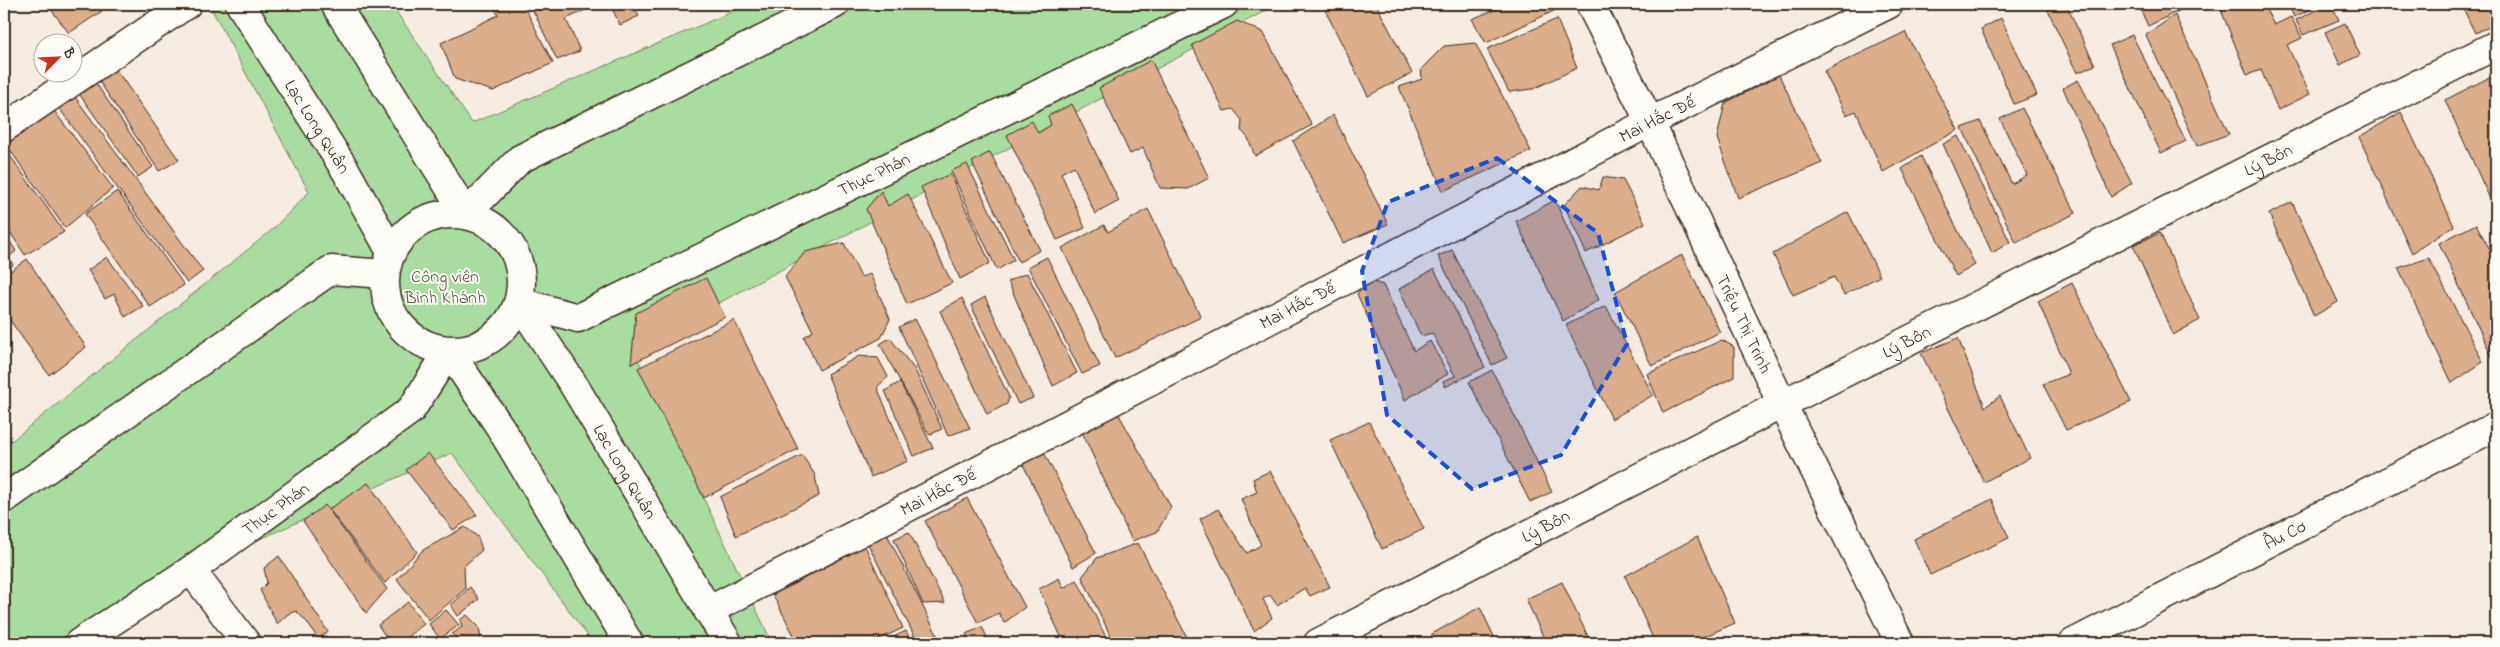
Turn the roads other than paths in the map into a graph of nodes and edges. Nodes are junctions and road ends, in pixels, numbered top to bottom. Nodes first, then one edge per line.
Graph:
1 (187, 4) edge
2 (240, 4) edge
3 (335, 4) edge
4 (835, 4) edge
5 (1224, 4) edge
6 (1590, 4) edge
7 (1889, 4) edge
8 (2496, 45) edge
9 (1650, 122) junction
10 (4, 128) edge
11 (466, 214) junction
12 (388, 263) junction
13 (520, 302) junction
14 (449, 351) junction
15 (1782, 404) junction
16 (2496, 426) edge
17 (4, 499) edge
18 (191, 570) junction
19 (708, 611) junction
20 (79, 643) edge
21 (246, 643) edge
22 (630, 643) edge
23 (728, 643) edge
24 (1318, 643) edge
25 (1900, 643) edge
26 (2073, 643) edge

1 - 10 street
2 - 12 street, Lạc Long Quân
3 - 11 street
4 - 11 street
5 - 13 street, Thục Phán
6 - 9 street, Triệu Thị Trinh
7 - 9 street, Mai Hắc Đế
8 - 15 street, Lý Bôn
9 - 15 street, Triệu Thị Trinh
9 - 19 street, Mai Hắc Đế
11 - 12 street
11 - 13 street
12 - 14 street
12 - 17 street
13 - 14 street
13 - 19 street, Lạc Long Quân
14 - 18 street, Thục Phán
14 - 22 street
15 - 24 street, Lý Bôn
15 - 25 street, Triệu Thị Trinh
16 - 26 street, Âu Cơ
18 - 20 street, Thục Phán
18 - 21 street
19 - 23 street, Lạc Long Quân

